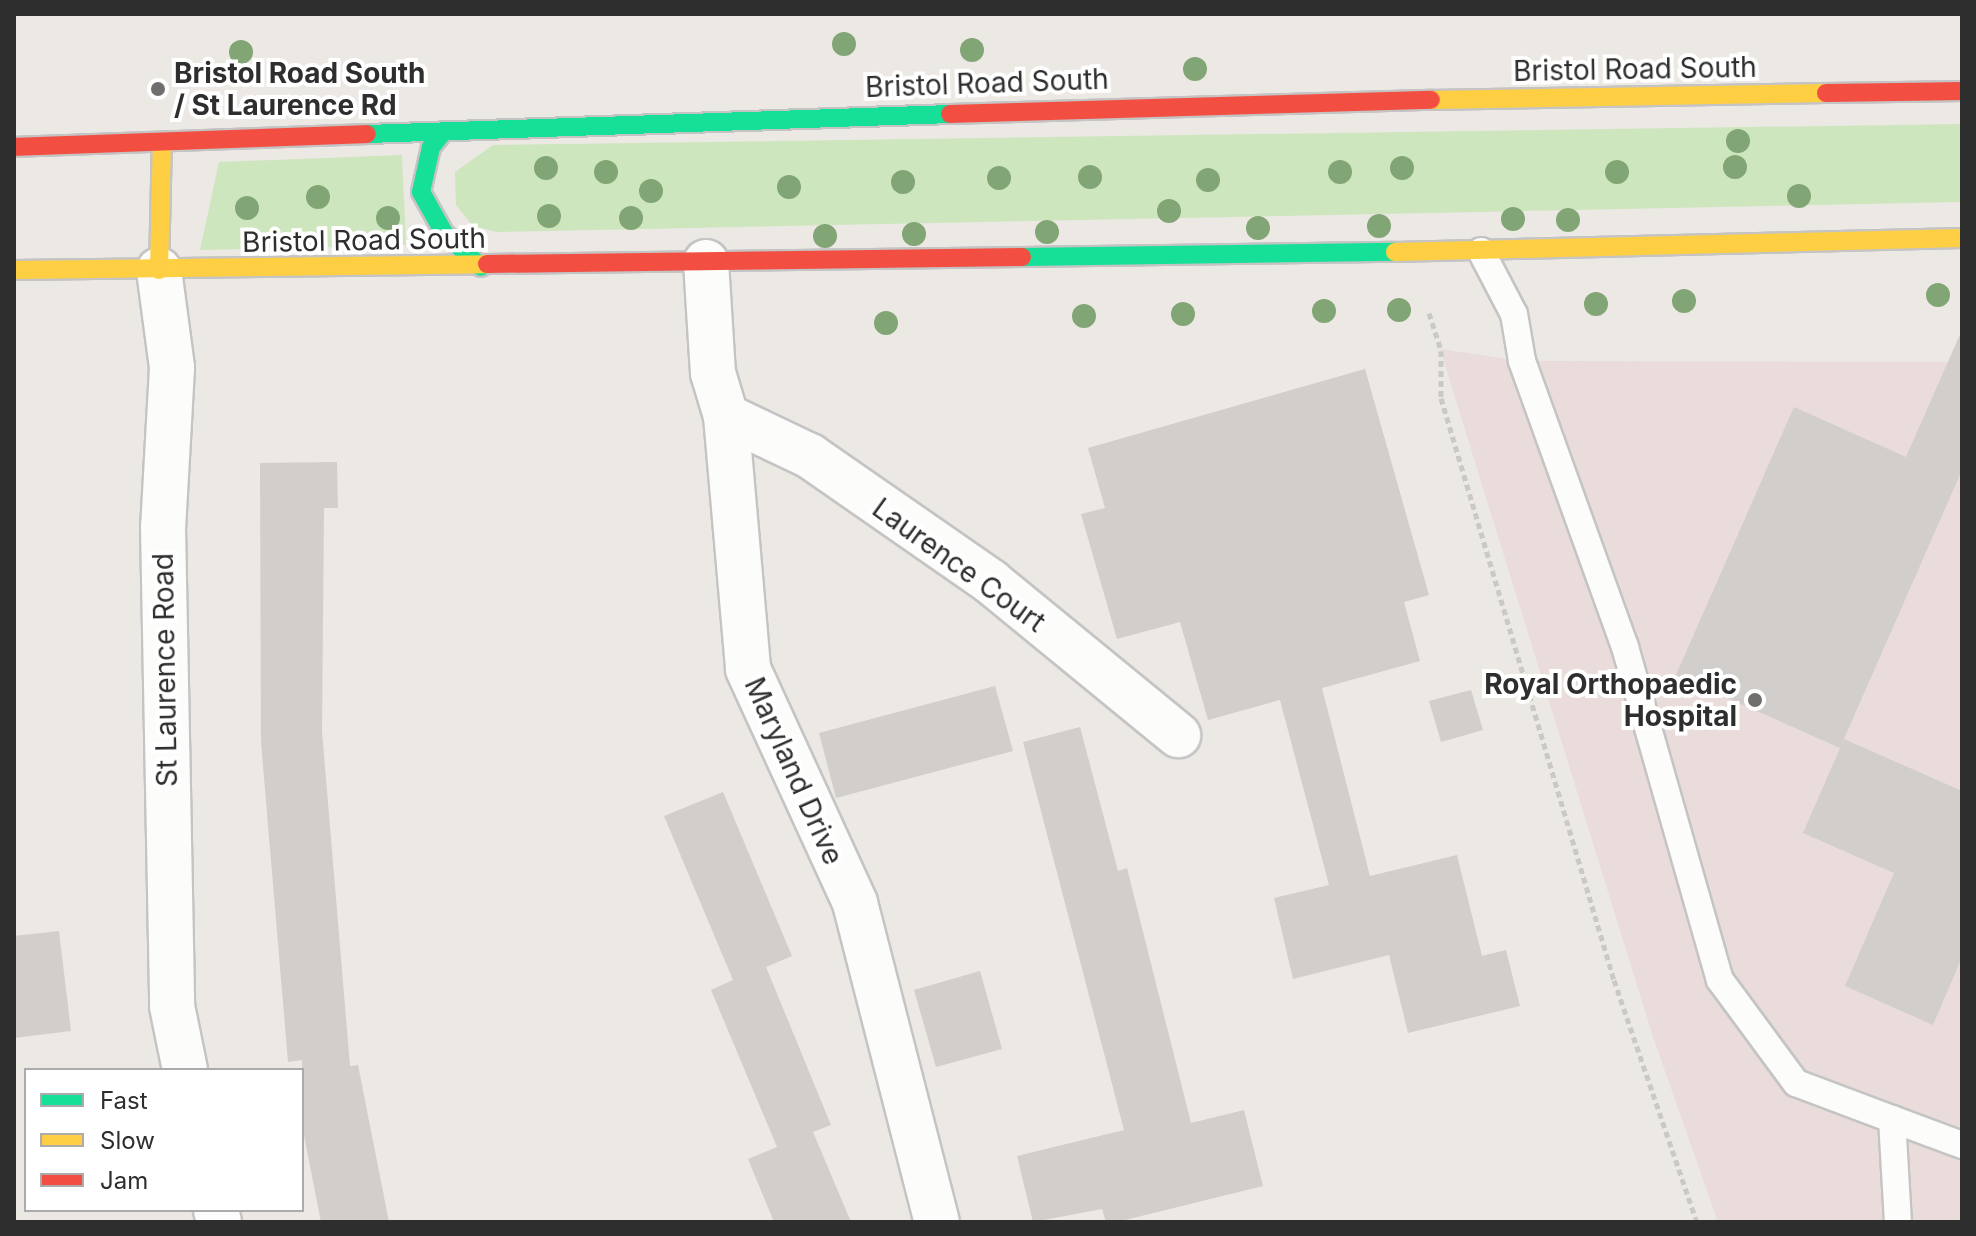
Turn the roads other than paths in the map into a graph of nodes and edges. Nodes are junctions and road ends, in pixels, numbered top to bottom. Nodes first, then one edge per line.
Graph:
1 (1962, 91) edge
2 (444, 131) junction
3 (162, 142) junction
4 (14, 147) edge
5 (1962, 238) edge
6 (1481, 251) junction
7 (706, 262) junction
8 (481, 267) junction
9 (14, 270) edge
10 (159, 270) junction
11 (726, 416) junction
12 (1178, 735) dead end
13 (185, 1068) edge
14 (1892, 1119) junction
15 (1962, 1145) edge
16 (937, 1222) edge
17 (1898, 1222) edge

1 - 2 highway, Bristol Road South
2 - 3 highway, Bristol Road South
2 - 8 highway
3 - 4 highway, Bristol Road South
3 - 10 highway
5 - 6 highway, Bristol Road South
6 - 7 highway, Bristol Road South
6 - 14 lane
7 - 8 highway, Bristol Road South
7 - 11 street, Maryland Drive
8 - 10 highway, Bristol Road South
9 - 10 highway, Bristol Road South
10 - 13 street, St Laurence Road
11 - 12 street, Laurence Court
11 - 16 street, Maryland Drive
14 - 15 lane
14 - 17 lane

